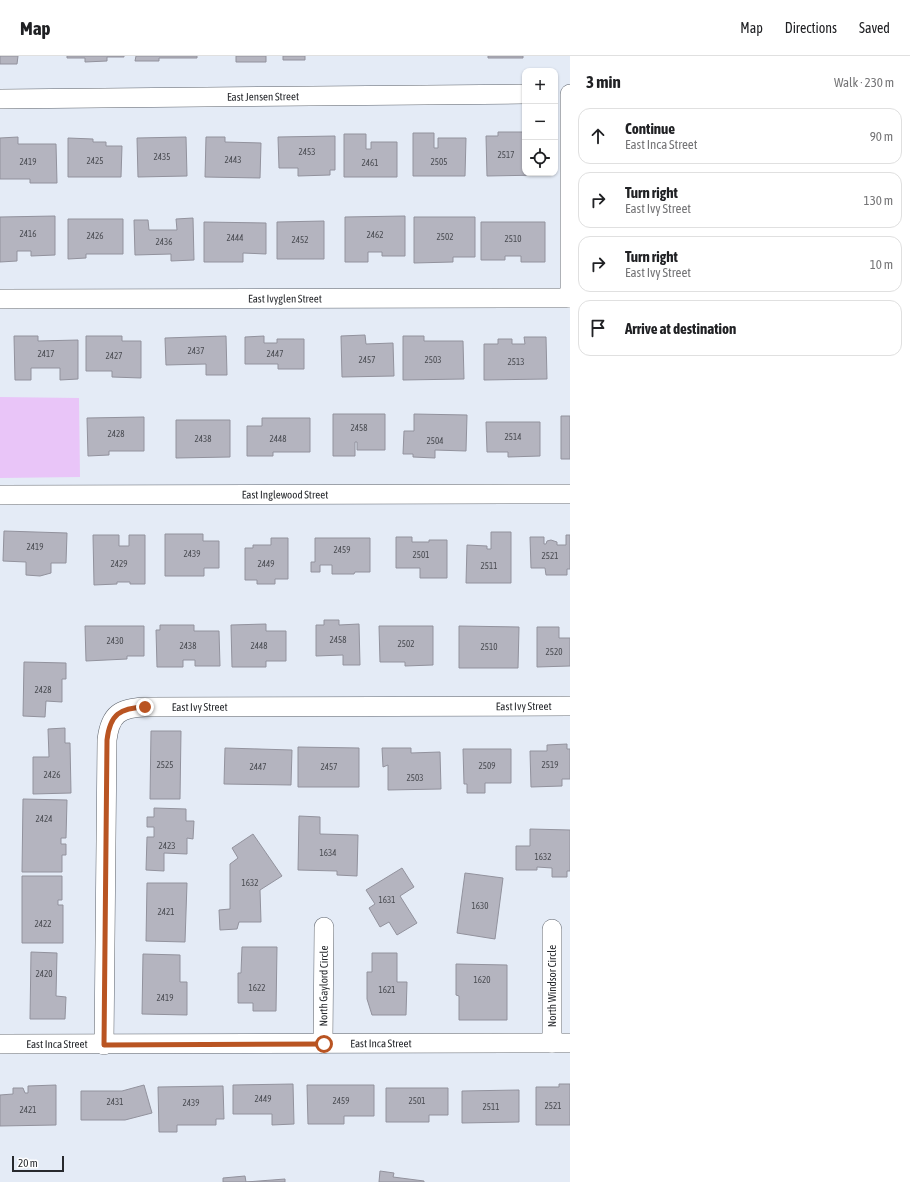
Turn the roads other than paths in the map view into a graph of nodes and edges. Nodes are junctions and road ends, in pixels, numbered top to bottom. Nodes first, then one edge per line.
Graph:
1 (522, 94) edge
2 (558, 94) edge
3 (570, 94) edge
4 (0, 99) edge
5 (570, 298) edge
6 (0, 299) edge
7 (570, 494) edge
8 (0, 495) edge
9 (570, 706) edge
10 (324, 928) dead end
11 (552, 929) dead end
12 (561, 1043) edge
13 (0, 1044) edge
14 (324, 1044) junction
15 (104, 1045) junction

1 - 4 street, East Jensen Street
2 - 3 street
3 - 5 street
5 - 6 street, East Ivyglen Street
7 - 8 street, East Inglewood Street
9 - 15 street, East Ivy Street
10 - 14 street, North Gaylord Circle
11 - 12 street, North Windsor Circle
12 - 14 street, East Inca Street
13 - 15 street, East Inca Street
14 - 15 street, East Inca Street

